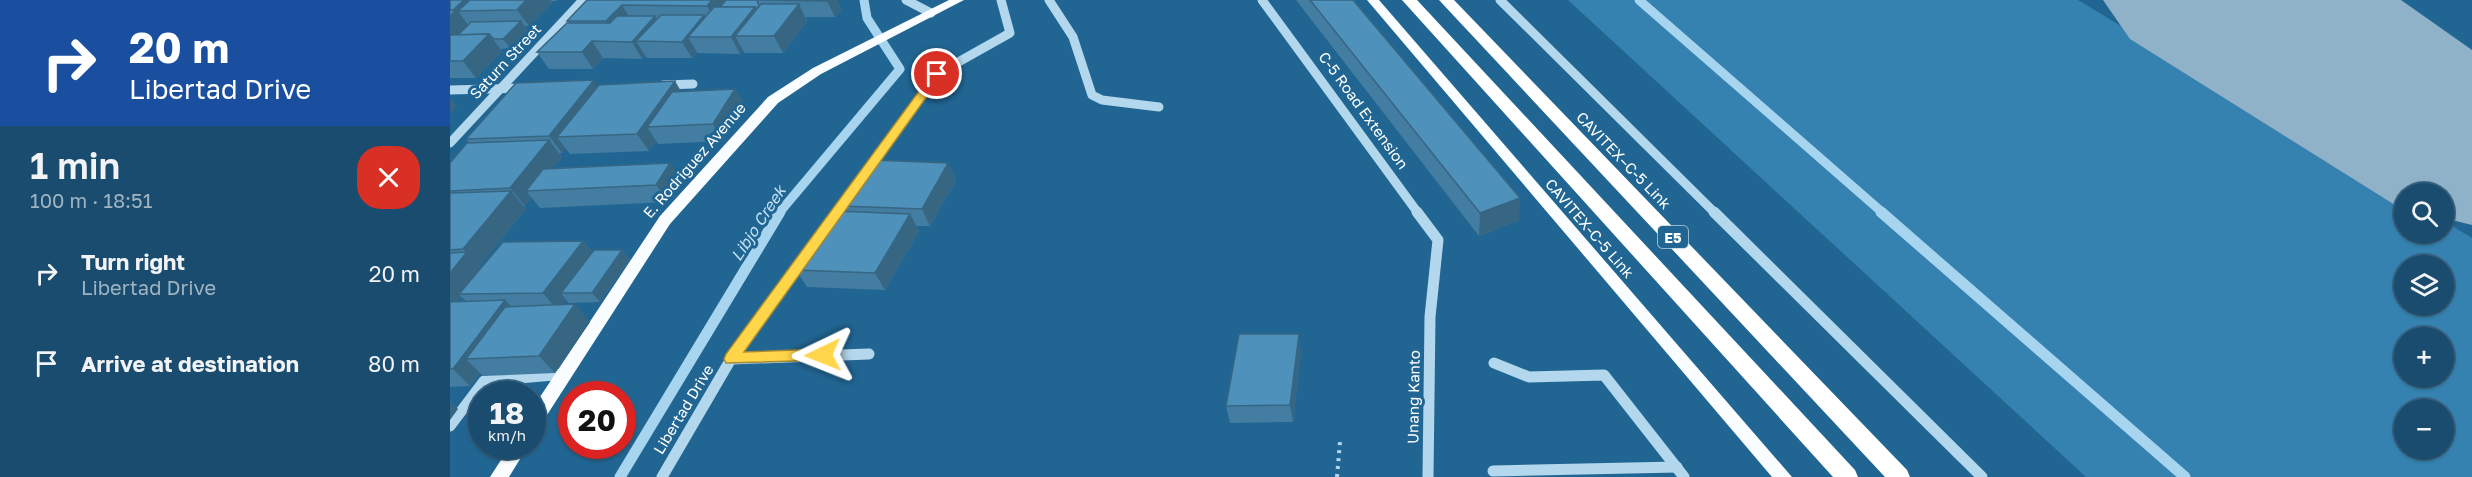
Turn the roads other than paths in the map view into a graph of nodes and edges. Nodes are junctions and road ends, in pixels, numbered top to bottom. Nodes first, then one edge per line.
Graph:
1 (582, 0) edge
2 (906, 0) edge
3 (958, 0) edge
4 (1001, 0) edge
5 (1049, 0) edge
6 (1262, 0) edge
7 (1372, 0) edge
8 (1409, 0) edge
9 (1446, 0) edge
10 (1500, 0) edge
11 (929, 15) junction
12 (693, 84) dead end
13 (647, 85) edge
14 (500, 88) junction
15 (534, 88) edge
16 (450, 90) edge
17 (1159, 107) dead end
18 (450, 143) edge
19 (864, 176) edge
20 (1438, 240) joint
21 (816, 243) edge
22 (870, 354) dead end
23 (731, 359) junction
24 (1494, 363) dead end
25 (564, 374) junction
26 (546, 402) edge
27 (450, 426) edge
28 (511, 459) edge
29 (1493, 471) dead end
30 (1681, 472) edge
31 (499, 477) edge
32 (662, 477) edge
33 (1428, 477) edge
34 (1783, 477) edge
35 (1847, 477) edge
36 (1899, 477) edge
37 (1982, 477) edge

1 - 14 street, Saturn Street
2 - 11 street
3 - 11 main road, E. Rodriguez Avenue
4 - 19 street
5 - 17 street
6 - 20 street, C-5 Road Extension
7 - 34 main road, CAVITEX-C-5 Link
8 - 35 highway, E5
9 - 36 highway, CAVITEX–C-5 Link / E5
10 - 37 street
11 - 25 main road, E. Rodriguez Avenue
12 - 13 street
14 - 15 street
14 - 16 street
14 - 18 street, Saturn Street
20 - 33 street, Unang Kanto
21 - 23 street, Libertad Drive
22 - 23 street
23 - 32 street, Libertad Drive
24 - 30 street
25 - 26 main road, E. Rodriguez Avenue
25 - 27 street
28 - 31 main road
29 - 30 street

